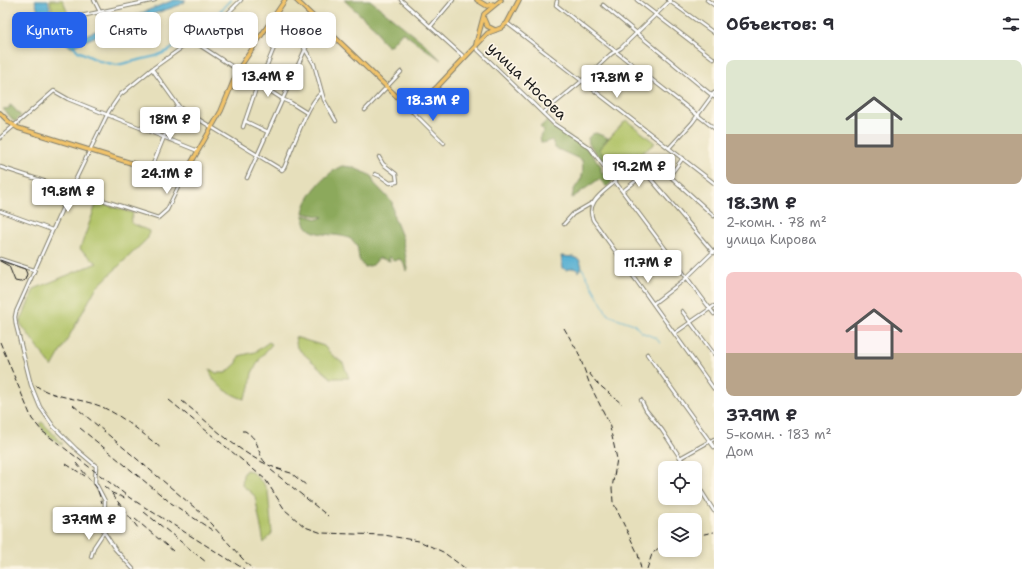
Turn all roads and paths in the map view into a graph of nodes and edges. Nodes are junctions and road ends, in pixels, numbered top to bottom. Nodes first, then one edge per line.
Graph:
1 (94, 0) edge
2 (155, 0) edge
3 (240, 0) edge
4 (285, 0) edge
5 (296, 0) edge
6 (401, 0) edge
7 (452, 0) edge
8 (476, 0) edge
9 (501, 0) edge
10 (514, 0) edge
11 (519, 0) edge
12 (637, 0) edge
13 (669, 0) edge
14 (707, 0) edge
15 (557, 1) dead end
16 (496, 3) junction
17 (603, 5) dead end
18 (714, 5) edge
19 (516, 7) junction
20 (100, 12) joint
21 (229, 12) edge
22 (276, 12) edge
23 (309, 12) edge
24 (657, 15) junction
25 (484, 16) junction
26 (507, 23) junction
27 (430, 26) junction
28 (266, 27) edge
29 (495, 30) junction
30 (714, 33) edge
31 (637, 34) junction
32 (336, 39) edge
33 (476, 46) junction
34 (182, 48) edge
35 (204, 48) edge
36 (274, 48) edge
37 (305, 49) joint
38 (616, 51) junction
39 (464, 57) junction
40 (714, 58) edge
41 (152, 68) junction
42 (238, 70) junction
43 (401, 72) dead end
44 (582, 81) junction
45 (256, 82) junction
46 (386, 87) junction
47 (321, 93) junction
48 (713, 95) edge
49 (282, 99) junction
50 (177, 105) junction
51 (365, 110) dead end
52 (412, 111) junction
53 (0, 112) edge
54 (307, 113) junction
55 (543, 113) junction
56 (107, 115) junction
57 (697, 115) junction
58 (336, 120) dead end
59 (245, 121) junction
60 (13, 126) junction
61 (243, 127) dead end
62 (211, 128) junction
63 (714, 128) edge
64 (268, 132) junction
65 (0, 138) edge
66 (164, 138) junction
67 (444, 143) dead end
68 (669, 148) junction
69 (90, 150) junction
70 (198, 151) junction
71 (257, 156) junction
72 (379, 157) dead end
73 (684, 158) junction
74 (638, 164) dead end
75 (0, 167) edge
76 (151, 169) junction
77 (666, 170) dead end
78 (646, 173) junction
79 (375, 174) dead end
80 (671, 174) junction
81 (183, 177) junction
82 (247, 178) dead end
83 (616, 181) junction
84 (714, 183) edge
85 (70, 191) junction
86 (623, 191) junction
87 (592, 203) junction
88 (0, 212) edge
89 (714, 216) edge
90 (564, 224) dead end
91 (52, 230) junction
92 (714, 252) edge
93 (0, 259) edge
94 (34, 270) junction
95 (687, 278) junction
96 (654, 303) junction
97 (714, 306) edge
98 (710, 309) junction
99 (682, 312) dead end
100 (714, 314) edge
101 (691, 323) junction
102 (676, 333) junction
103 (647, 354) dead end
104 (714, 354) edge
105 (714, 388) edge
106 (641, 400) dead end
107 (714, 439) edge
108 (710, 441) junction
109 (714, 447) edge
110 (680, 458) junction
111 (682, 461) edge
112 (702, 492) edge
113 (714, 511) edge
114 (104, 532) junction
115 (91, 557) dead end
116 (133, 569) edge

1 - 20 street
2 - 20 street
3 - 21 street
4 - 22 main road
5 - 23 main road
6 - 27 street, улица Носова
7 - 27 street
8 - 16 main road
8 - 25 main road
9 - 16 main road
10 - 19 main road
11 - 19 main road
12 - 24 street
13 - 24 street
13 - 30 street
14 - 18 street
15 - 38 street
16 - 25 main road
17 - 31 street
19 - 26 main road
24 - 31 street
24 - 40 street
25 - 29 main road
25 - 33 main road
26 - 29 main road
26 - 44 street
27 - 39 street, улица Носова
28 - 42 main road
29 - 33 main road
31 - 38 street
31 - 48 street
32 - 46 main road
33 - 39 main road
33 - 55 street, улица Носова
34 - 41 street
35 - 42 street
36 - 45 street
37 - 47 street
37 - 49 street
38 - 44 street
38 - 57 street
39 - 52 main road
41 - 50 street
41 - 56 street
42 - 45 street
42 - 62 main road
43 - 46 street
44 - 55 street
44 - 68 street
45 - 49 street
45 - 59 street
46 - 51 street
46 - 52 main road
47 - 54 street
47 - 58 street
48 - 57 street
49 - 54 street
49 - 64 street
50 - 62 street
50 - 66 street
52 - 67 street
53 - 60 main road
54 - 71 street
55 - 83 street, улица Носова
56 - 60 street
56 - 66 street
56 - 69 street
57 - 63 street
57 - 68 street
59 - 61 street
59 - 64 street
60 - 65 street
60 - 69 main road
62 - 70 main road
62 - 71 street
64 - 71 street
66 - 70 street
66 - 76 street
68 - 73 street
69 - 76 main road
69 - 85 street
70 - 81 main road
71 - 82 street
72 - 79 street
73 - 80 street
73 - 84 street
74 - 78 street
75 - 85 street
76 - 81 main road
77 - 80 street
78 - 86 street
78 - 92 street
80 - 89 street
81 - 85 street
83 - 86 street, улица Носова
83 - 87 street
85 - 91 street
86 - 95 street, улица Носова
87 - 90 street
87 - 96 street
88 - 91 street
91 - 94 street
92 - 95 street
93 - 94 street
94 - 114 street
95 - 96 street
95 - 98 street, улица Носова
96 - 102 street
97 - 98 street
98 - 100 street, улица Носова
98 - 101 street
99 - 101 street
101 - 102 street
101 - 104 street
102 - 105 street
103 - 108 street
106 - 110 street
107 - 108 street
108 - 109 street
108 - 110 street
110 - 111 street
112 - 113 street
114 - 115 street
114 - 116 street

